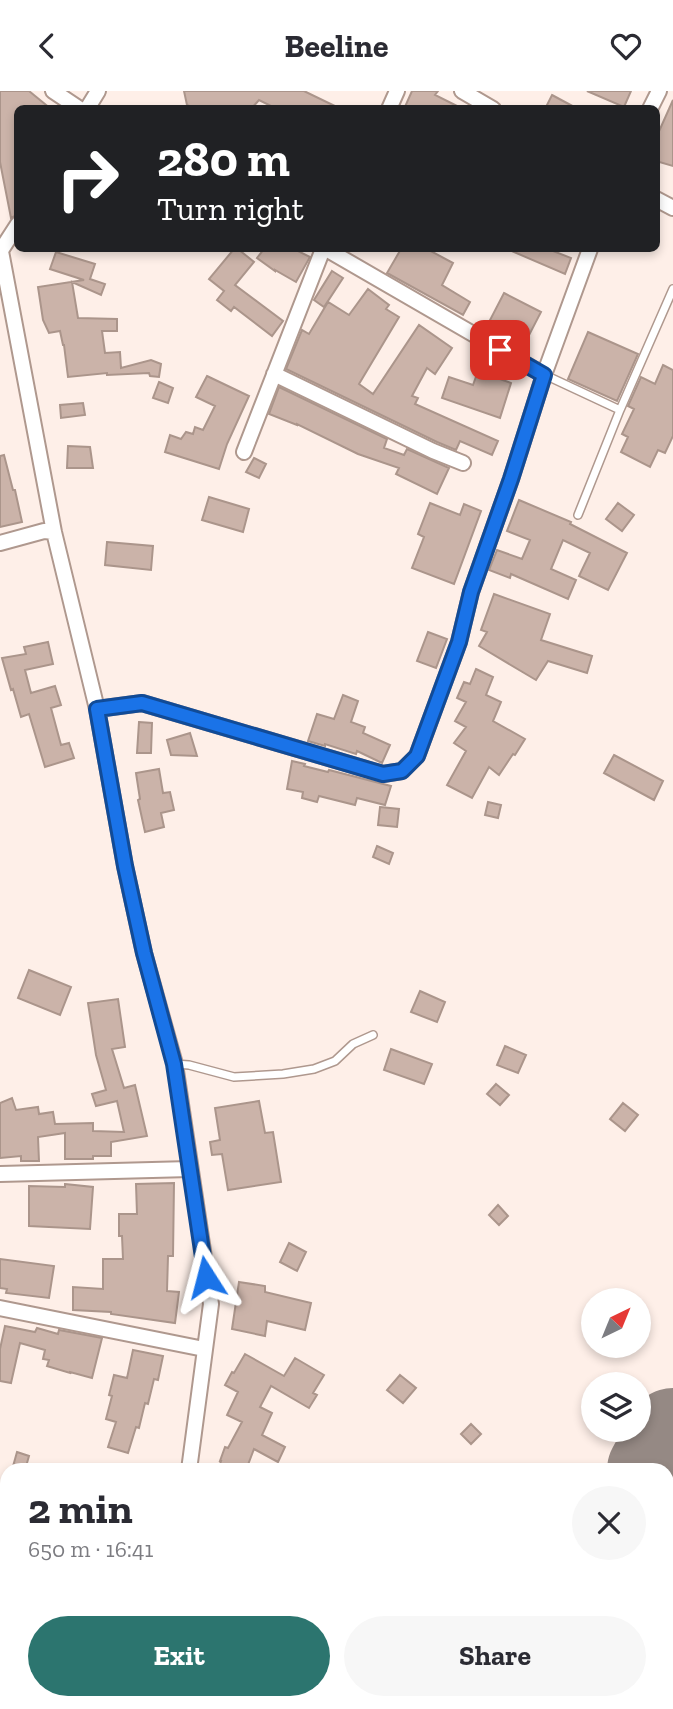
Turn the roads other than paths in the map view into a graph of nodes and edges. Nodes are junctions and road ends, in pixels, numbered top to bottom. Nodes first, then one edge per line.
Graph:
1 (53, 91) edge
2 (462, 91) edge
3 (74, 105) edge
4 (486, 105) edge
5 (14, 230) edge
6 (0, 250) edge
7 (323, 252) edge
8 (329, 252) edge
9 (589, 252) edge
10 (673, 289) edge
11 (274, 375) junction
12 (544, 375) junction
13 (620, 410) junction
14 (243, 452) dead end
15 (463, 463) dead end
16 (578, 515) dead end
17 (54, 532) junction
18 (0, 543) edge
19 (97, 709) junction
20 (373, 1035) dead end
21 (174, 1064) junction
22 (190, 1169) junction
23 (0, 1174) edge
24 (0, 1308) edge
25 (204, 1349) junction
26 (190, 1463) edge

1 - 3 street
2 - 4 street
5 - 6 street
6 - 17 street
7 - 11 street
8 - 12 street
9 - 12 street
10 - 13 lane
11 - 14 street
11 - 15 street
12 - 13 lane
12 - 19 street
13 - 16 lane
17 - 18 street
17 - 19 street
19 - 21 street
20 - 21 lane
21 - 22 street
22 - 23 street
22 - 25 street
24 - 25 street
25 - 26 street

